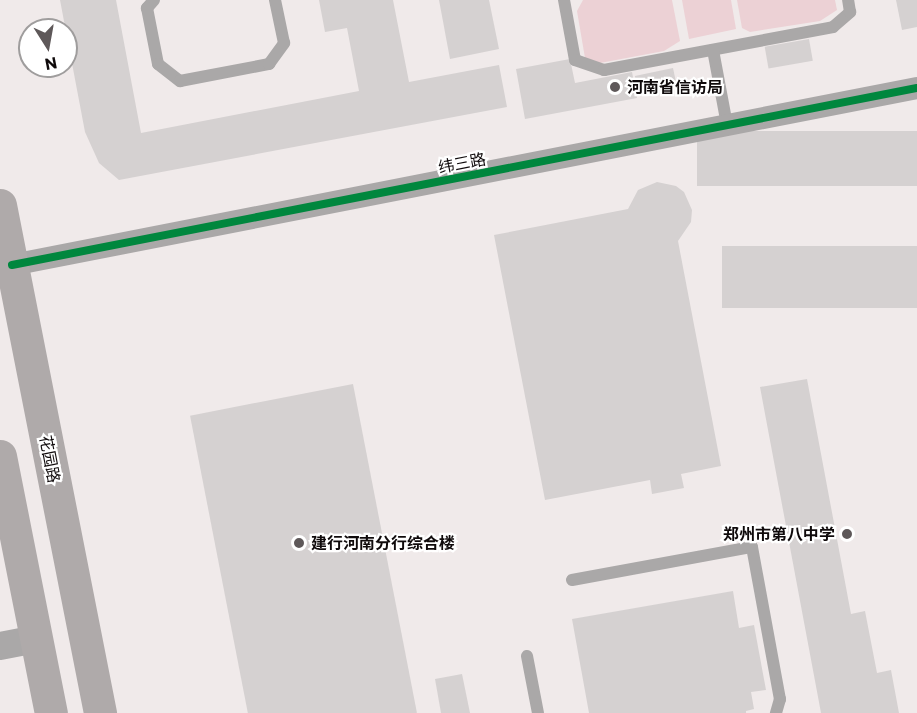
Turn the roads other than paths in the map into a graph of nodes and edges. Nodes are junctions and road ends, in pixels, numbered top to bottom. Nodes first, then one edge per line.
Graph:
1 (154, 0) edge
2 (276, 0) edge
3 (564, 0) edge
4 (848, 0) edge
5 (713, 50) junction
6 (917, 88) edge
7 (727, 125) junction
8 (0, 205) edge
9 (12, 265) junction
10 (0, 456) edge
11 (572, 580) dead end
12 (36, 639) junction
13 (0, 646) edge
14 (527, 657) dead end
15 (51, 713) edge
16 (100, 713) edge
17 (538, 713) edge
18 (776, 713) edge

1 - 2 lane
3 - 5 lane
4 - 5 lane
5 - 7 lane
6 - 7 street, 纬三路
7 - 9 street, 纬三路
8 - 9 main road, 花园路
9 - 16 main road, 花园路
10 - 12 main road
11 - 18 lane
12 - 13 street
12 - 15 main road
14 - 17 lane

